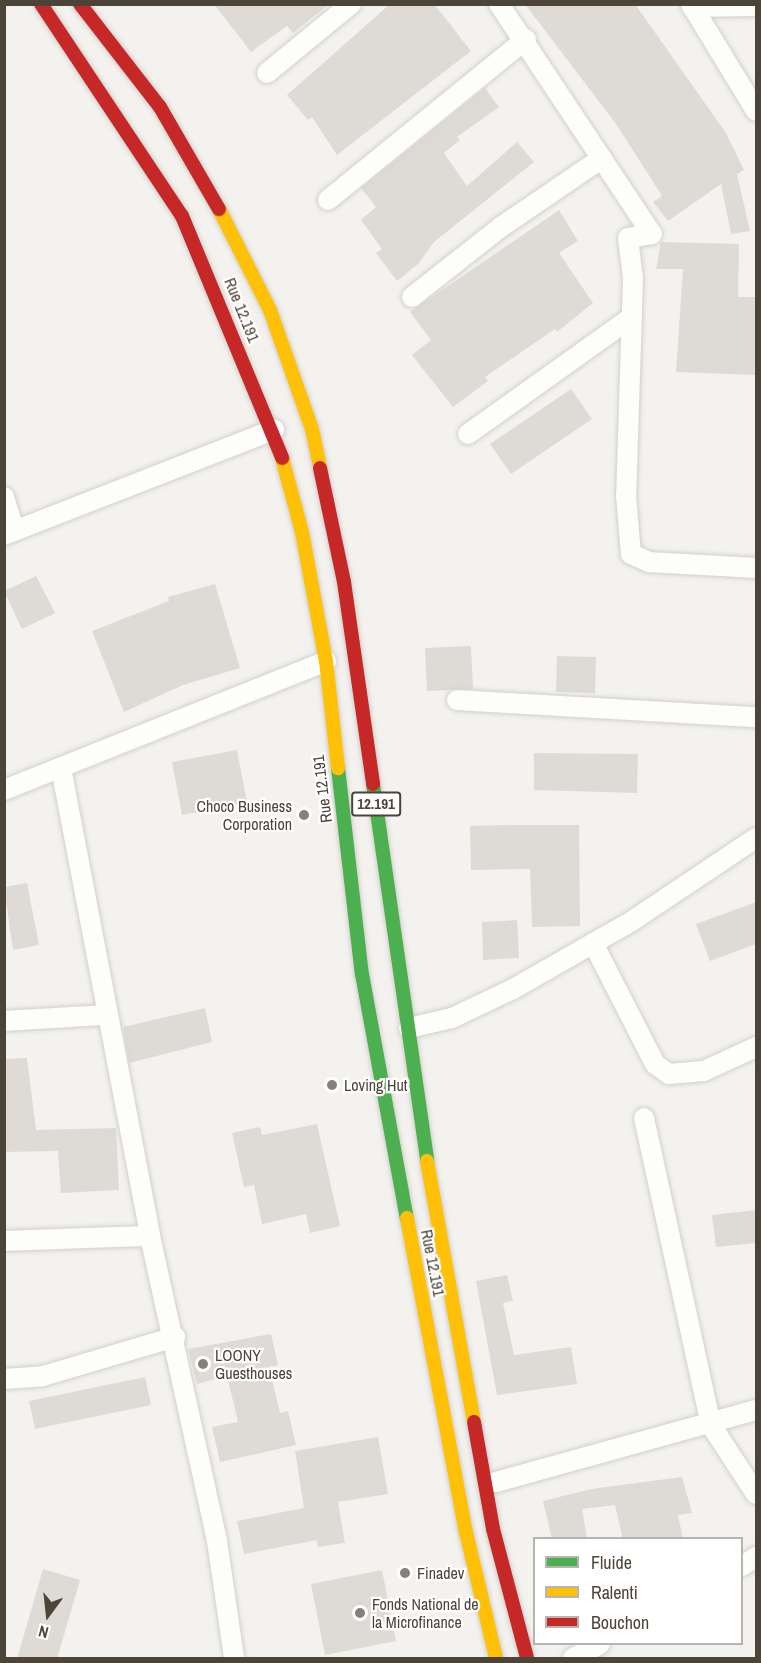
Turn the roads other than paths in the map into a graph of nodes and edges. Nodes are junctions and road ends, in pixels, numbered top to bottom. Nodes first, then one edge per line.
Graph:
1 (41, 4) edge
2 (80, 4) edge
3 (351, 4) edge
4 (499, 4) edge
5 (691, 6) edge
6 (756, 6) edge
7 (526, 39) junction
8 (267, 73) dead end
9 (756, 111) edge
10 (602, 159) junction
11 (328, 200) dead end
12 (412, 297) dead end
13 (632, 317) junction
14 (274, 430) junction
15 (468, 434) dead end
16 (4, 496) edge
17 (9, 533) edge
18 (756, 568) edge
19 (326, 661) junction
20 (457, 700) dead end
21 (756, 717) edge
22 (61, 768) junction
23 (4, 790) edge
24 (756, 838) edge
25 (593, 943) junction
26 (106, 1015) junction
27 (4, 1021) edge
28 (409, 1028) junction
29 (756, 1047) edge
30 (644, 1118) dead end
31 (150, 1236) junction
32 (4, 1241) edge
33 (175, 1337) junction
34 (4, 1379) edge
35 (756, 1410) edge
36 (474, 1413) junction
37 (711, 1425) junction
38 (496, 1482) junction
39 (756, 1494) edge
40 (756, 1557) edge
41 (743, 1565) edge
42 (533, 1634) edge
43 (598, 1645) edge
44 (234, 1659) edge
45 (496, 1659) edge
46 (527, 1659) edge
47 (573, 1659) edge

1 - 14 main road, Rue 12.191
2 - 28 main road, Rue 12.191 / 12.191
3 - 8 street
4 - 7 street
5 - 6 street
5 - 9 street
7 - 10 street
7 - 11 street
10 - 12 street
10 - 13 street
13 - 15 street
13 - 18 street
14 - 17 street
14 - 19 main road, Rue 12.191
16 - 17 street
19 - 22 street
19 - 45 main road, Rue 12.191
20 - 21 street
22 - 23 street
22 - 26 street
24 - 25 street
25 - 28 street
25 - 29 street
26 - 27 street
26 - 31 street
28 - 36 main road, Rue 12.191 / 12.191
30 - 37 street
31 - 32 street
31 - 33 street
33 - 34 street
33 - 44 street
35 - 37 street
36 - 38 street
36 - 46 main road, Rue 12.191 / 12.191
37 - 38 street
37 - 39 street
38 - 42 street
40 - 41 street
43 - 47 street

